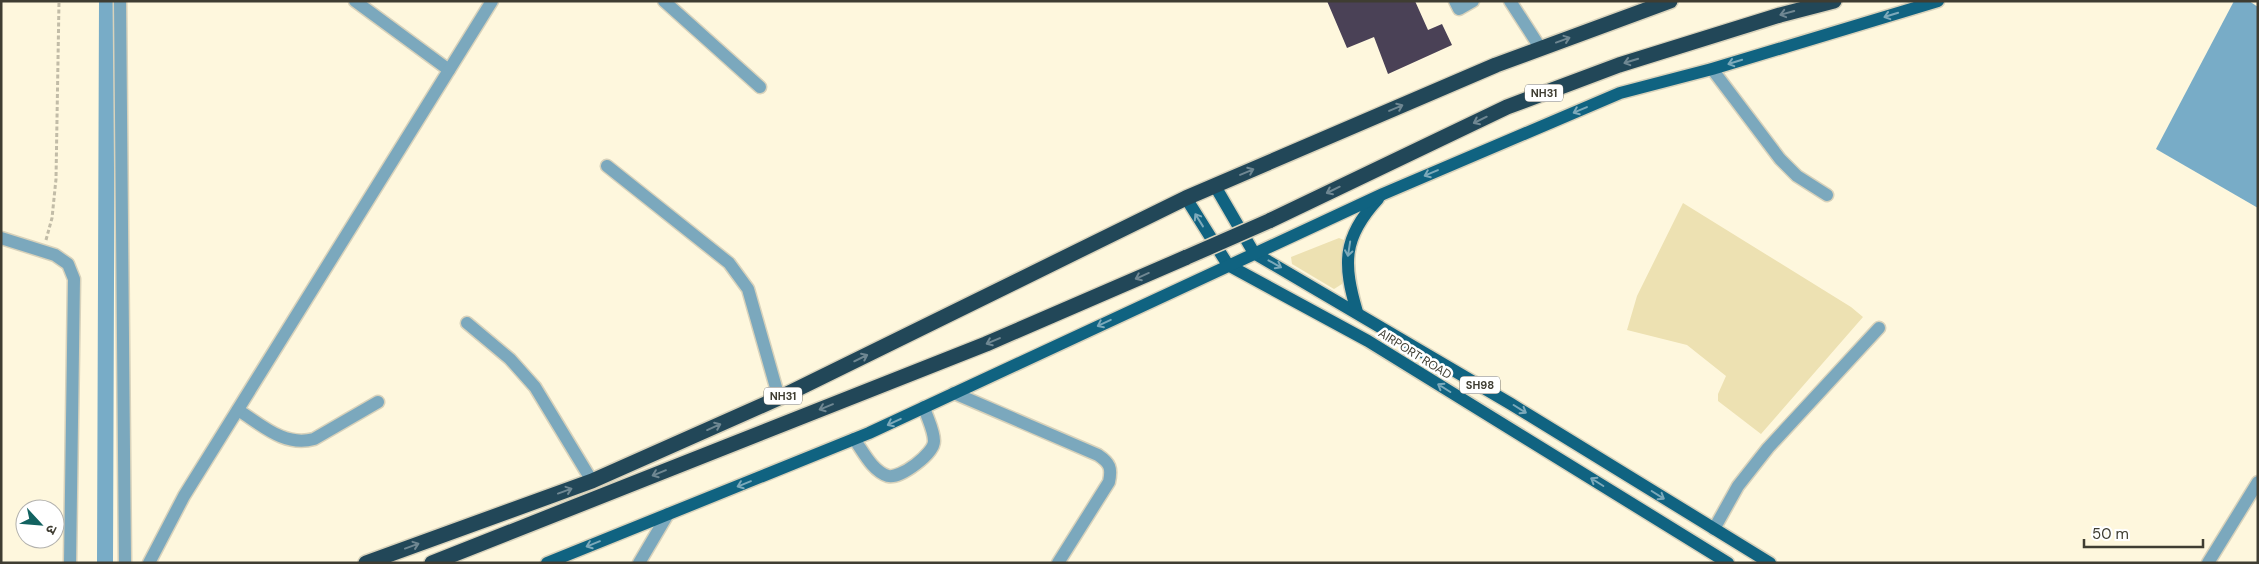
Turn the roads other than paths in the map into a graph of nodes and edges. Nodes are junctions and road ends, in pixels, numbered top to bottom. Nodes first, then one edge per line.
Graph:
1 (120, 1) edge
2 (355, 1) edge
3 (492, 1) edge
4 (664, 1) edge
5 (1455, 1) edge
6 (1473, 1) edge
7 (1510, 1) edge
8 (1670, 1) edge
9 (1834, 1) edge
10 (1938, 1) edge
11 (1541, 48) junction
12 (1712, 69) junction
13 (449, 70) junction
14 (760, 87) dead end
15 (607, 166) dead end
16 (1215, 186) junction
17 (1383, 194) junction
18 (1827, 195) dead end
19 (1186, 198) junction
20 (1, 238) edge
21 (1254, 253) junction
22 (1228, 265) junction
23 (1357, 312) junction
24 (467, 323) dead end
25 (1879, 328) dead end
26 (954, 393) junction
27 (779, 398) junction
28 (378, 402) dead end
29 (924, 408) junction
30 (238, 410) junction
31 (854, 439) junction
32 (592, 481) junction
33 (2258, 482) edge
34 (668, 514) junction
35 (1714, 529) junction
36 (70, 563) edge
37 (125, 563) edge
38 (149, 563) edge
39 (366, 563) edge
40 (432, 563) edge
41 (547, 563) edge
42 (639, 563) edge
43 (1058, 563) edge
44 (1728, 563) edge
45 (1770, 563) edge
46 (2208, 563) edge

1 - 37 street
2 - 13 street
3 - 13 street
4 - 14 street
5 - 6 street
7 - 11 street
11 -> 8 highway, NH31
9 -> 40 highway, NH31, bridge
10 -> 12 main road
16 -> 11 highway, NH31
12 -> 17 main road
12 - 18 street
13 - 30 street
15 - 27 street
16 - 19 highway, NH31
16 - 21 main road, SH98
17 - 21 main road
17 -> 23 main road
22 -> 19 main road, AIRPORT ROAD / SH98
27 -> 19 highway, NH31
20 - 36 street
21 - 22 main road
21 -> 23 main road, SH98
22 -> 26 main road
44 -> 22 main road, AIRPORT ROAD / SH98
23 -> 35 main road, SH98
24 - 32 street
25 - 35 street
26 - 29 main road
26 - 43 street
32 -> 27 highway, NH31
28 - 30 street
29 -> 31 main road
29 - 31 street
30 - 38 street
31 -> 34 main road
39 -> 32 highway, NH31
33 - 46 street
34 -> 41 main road
34 - 42 street
35 - 45 main road, SH98

